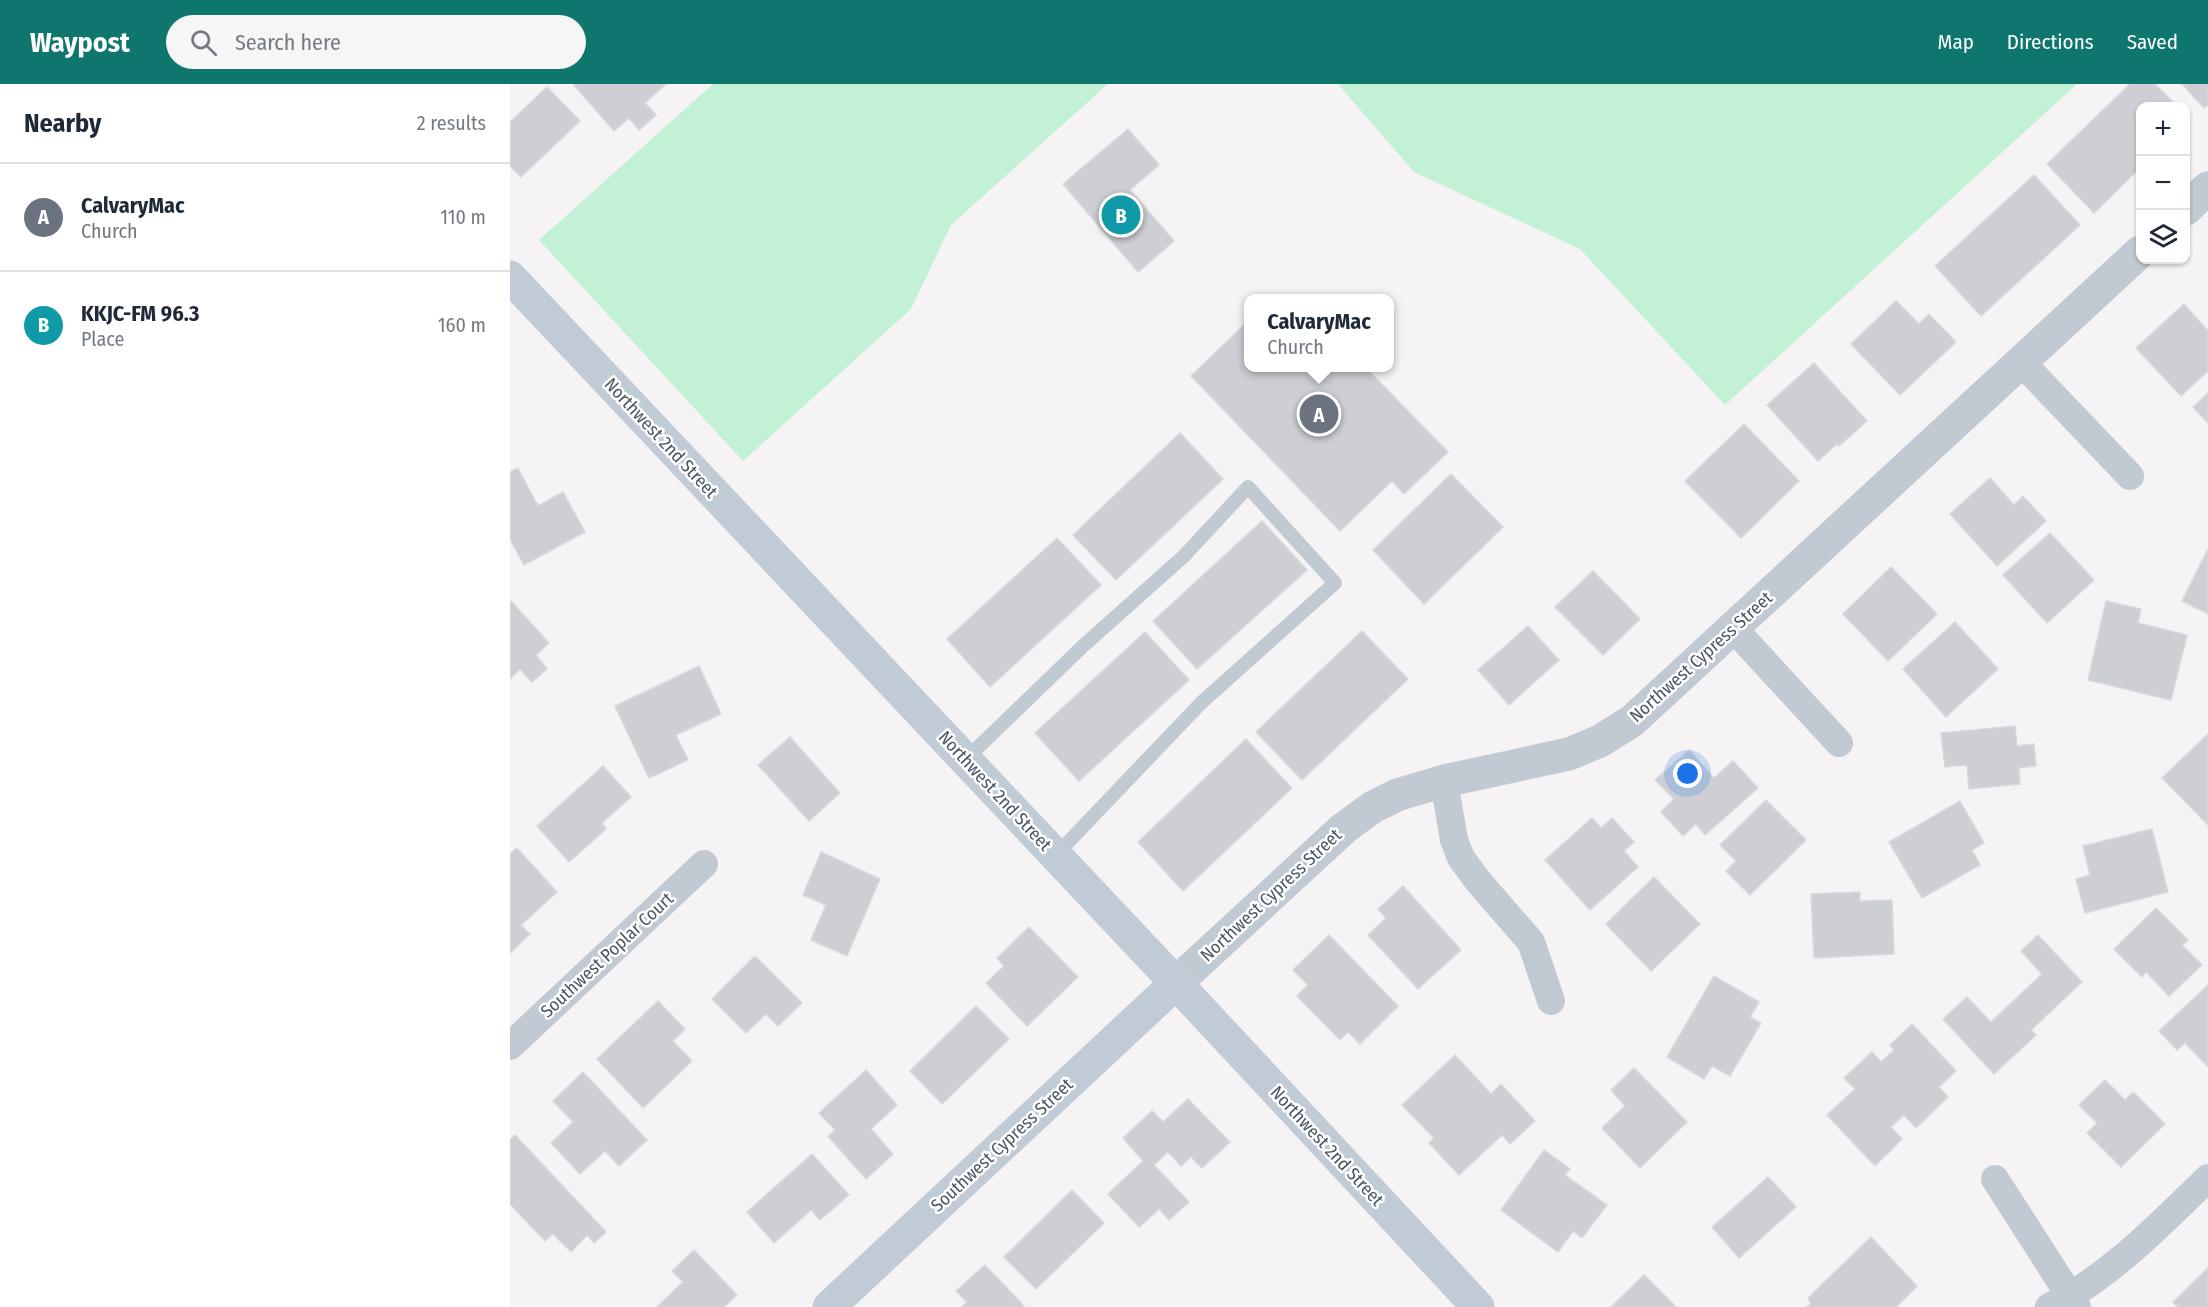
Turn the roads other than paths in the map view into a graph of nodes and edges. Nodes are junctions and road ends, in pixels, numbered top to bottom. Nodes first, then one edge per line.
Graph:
1 (2208, 188) edge
2 (2190, 206) edge
3 (2136, 256) edge
4 (510, 277) edge
5 (2022, 363) junction
6 (2130, 476) dead end
7 (1734, 628) junction
8 (1839, 743) dead end
9 (965, 760) junction
10 (1444, 781) junction
11 (1055, 855) junction
12 (704, 864) dead end
13 (1176, 983) junction
14 (1551, 1000) dead end
15 (510, 1046) edge
16 (2208, 1178) edge
17 (1995, 1179) dead end
18 (1466, 1303) edge
19 (2066, 1303) edge
20 (829, 1307) edge

1 - 2 street
3 - 5 street, Northwest Cypress Street
4 - 9 main road, Northwest 2nd Street
5 - 6 street
5 - 7 street, Northwest Cypress Street
7 - 8 street
7 - 10 street, Northwest Cypress Street
9 - 11 main road, Northwest 2nd Street
9 - 11 lane
10 - 13 street, Northwest Cypress Street
10 - 14 street
11 - 13 main road, Northwest 2nd Street
12 - 15 street, Southwest Poplar Court
13 - 18 main road, Northwest 2nd Street
13 - 20 main road, Southwest Cypress Street
16 - 19 street
17 - 19 street

